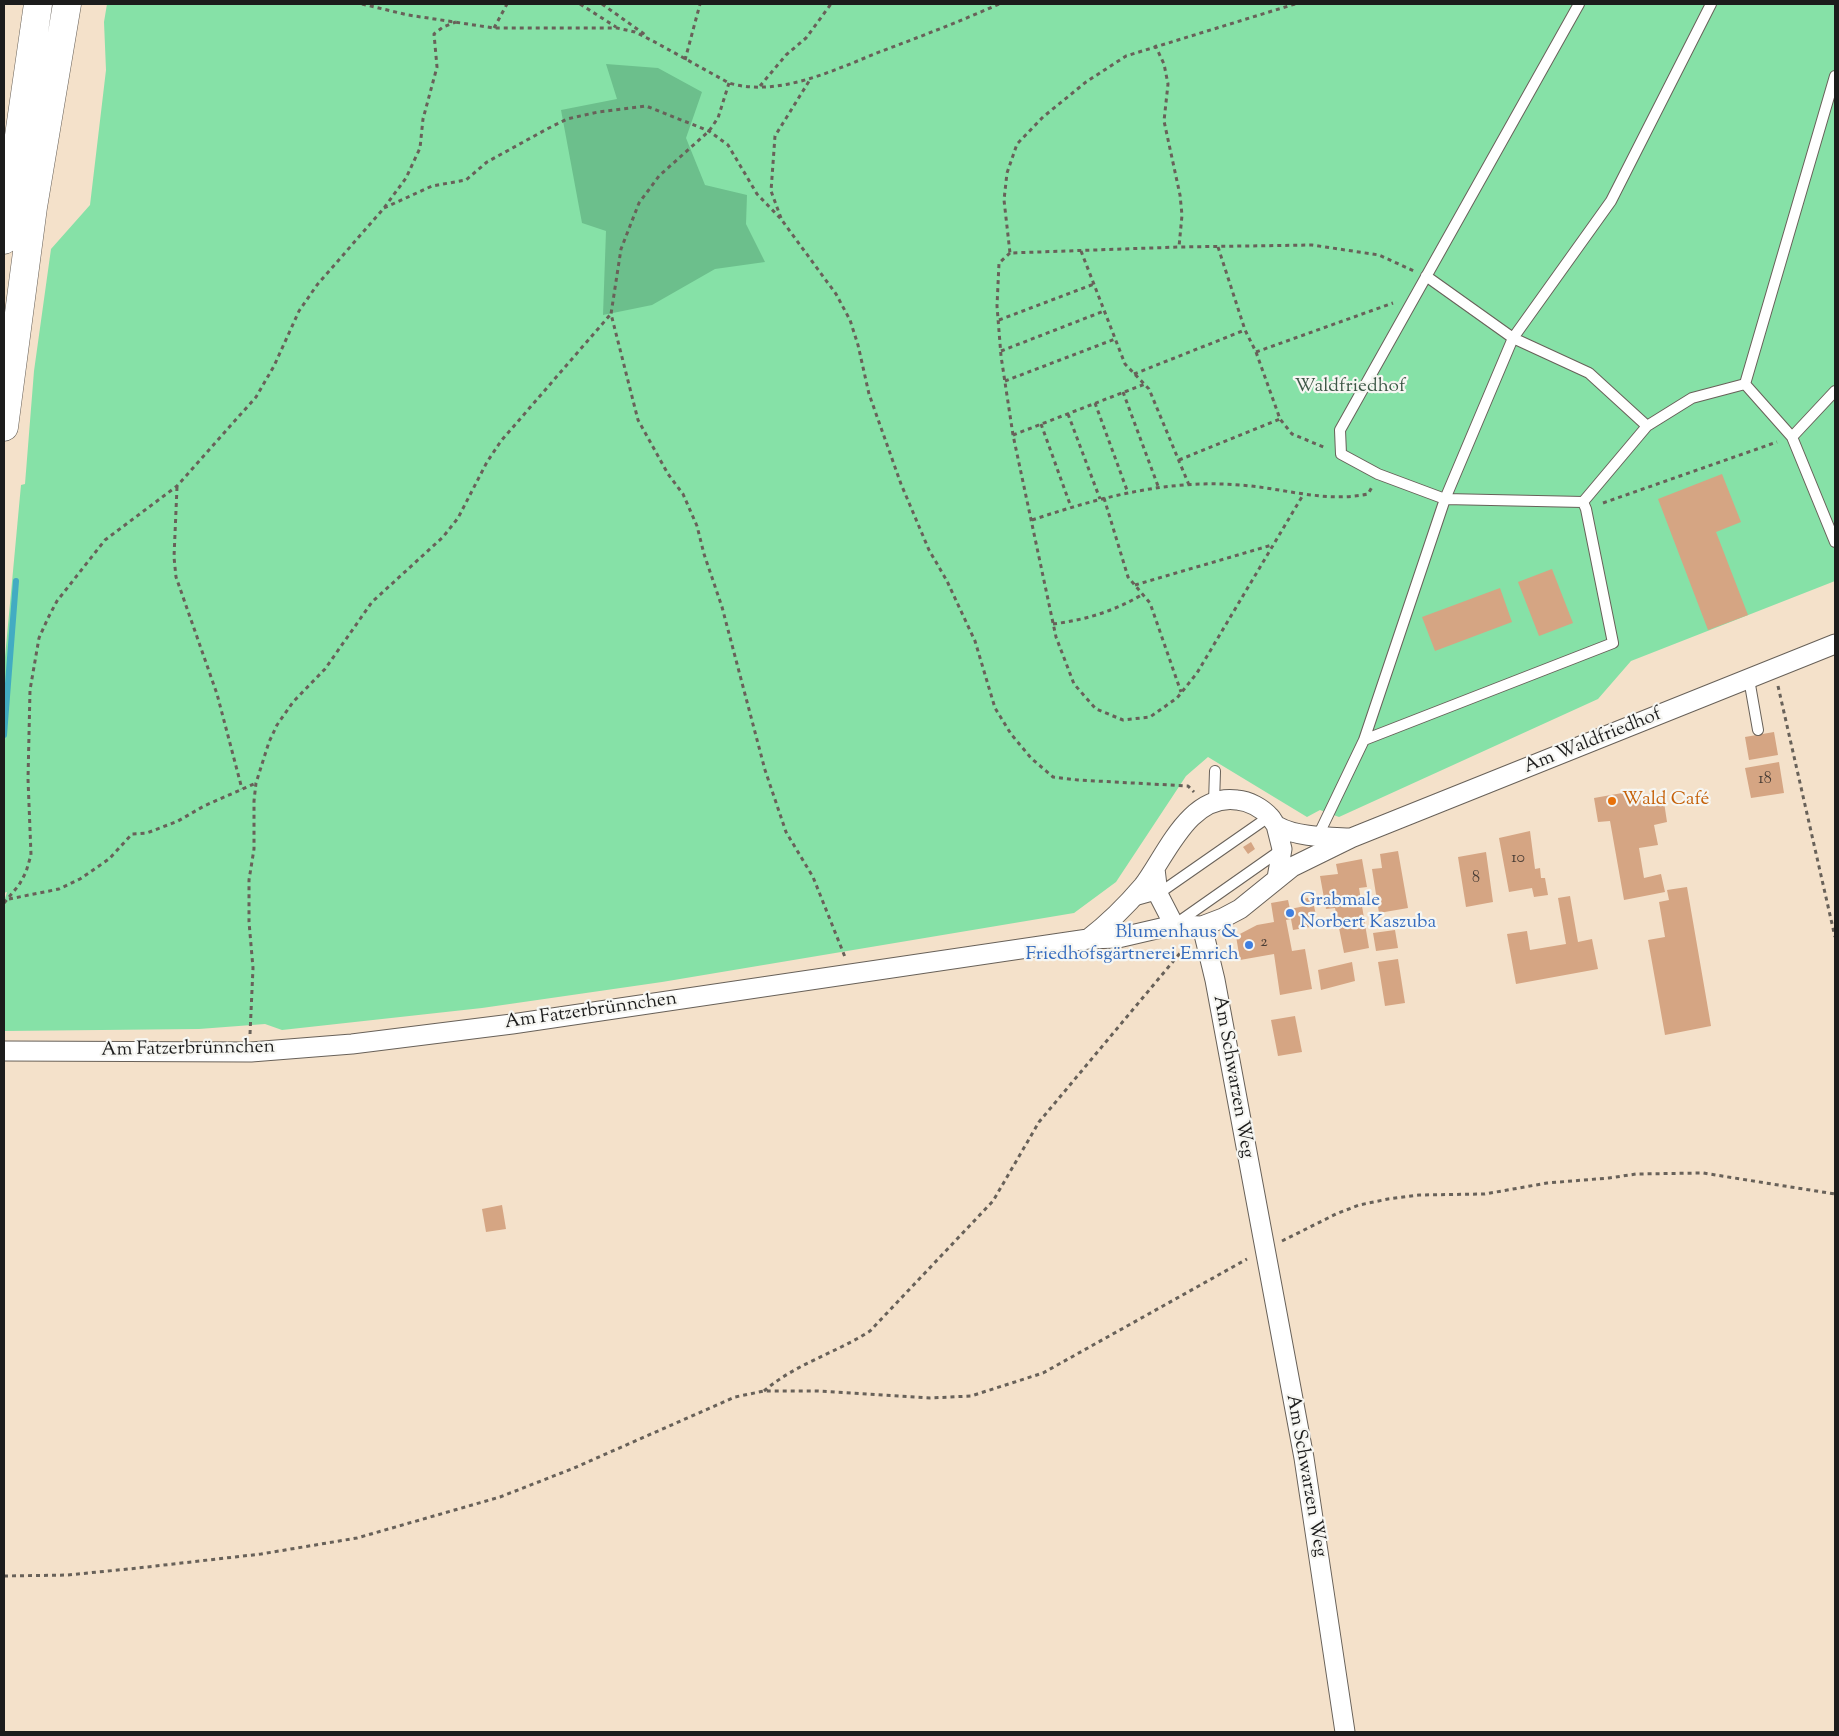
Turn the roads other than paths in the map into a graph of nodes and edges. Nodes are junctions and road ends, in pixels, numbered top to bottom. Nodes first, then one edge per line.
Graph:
1 (38, 4) edge
2 (67, 4) edge
3 (1579, 4) edge
4 (1711, 4) edge
5 (1835, 76) edge
6 (4, 240) edge
7 (1426, 276) junction
8 (1512, 338) junction
9 (1745, 384) junction
10 (1835, 391) edge
11 (1647, 426) junction
12 (4, 427) edge
13 (1792, 437) junction
14 (1445, 499) junction
15 (1584, 505) junction
16 (1835, 542) edge
17 (1835, 644) edge
18 (1749, 679) junction
19 (1758, 730) dead end
20 (1364, 740) junction
21 (1215, 771) dead end
22 (1214, 803) junction
23 (1273, 821) junction
24 (1318, 836) junction
25 (1351, 838) junction
26 (1282, 849) junction
27 (1309, 857) junction
28 (1155, 869) junction
29 (1277, 878) junction
30 (1158, 894) junction
31 (1128, 902) junction
32 (1174, 925) junction
33 (1202, 926) junction
34 (1088, 939) junction
35 (4, 1051) edge
36 (1345, 1732) edge

1 - 6 highway
2 - 12 highway
3 - 7 lane
4 - 8 lane
5 - 9 lane
7 - 8 lane
7 - 14 lane
8 - 11 lane
8 - 14 lane
9 - 11 lane
9 - 13 lane
10 - 13 lane
11 - 15 lane
13 - 16 lane
14 - 15 lane
14 - 20 lane
15 - 20 lane
17 - 18 street, Am Waldfriedhof
18 - 19 lane
18 - 25 street, Am Waldfriedhof
20 - 24 lane
21 - 22 lane
22 - 23 street
22 - 28 street
23 - 24 street
23 - 26 street
23 - 30 lane
24 - 25 street
24 - 27 lane
25 - 27 street
26 - 29 street
26 - 32 lane
27 - 29 street
28 - 30 street
28 - 31 street
29 - 33 street
30 - 31 lane
30 - 32 street
31 - 34 street
32 - 33 street
32 - 34 street, Am Fatzerbrünnchen
33 - 36 street, Am Schwarzen Weg
34 - 35 street, Am Fatzerbrünnchen

